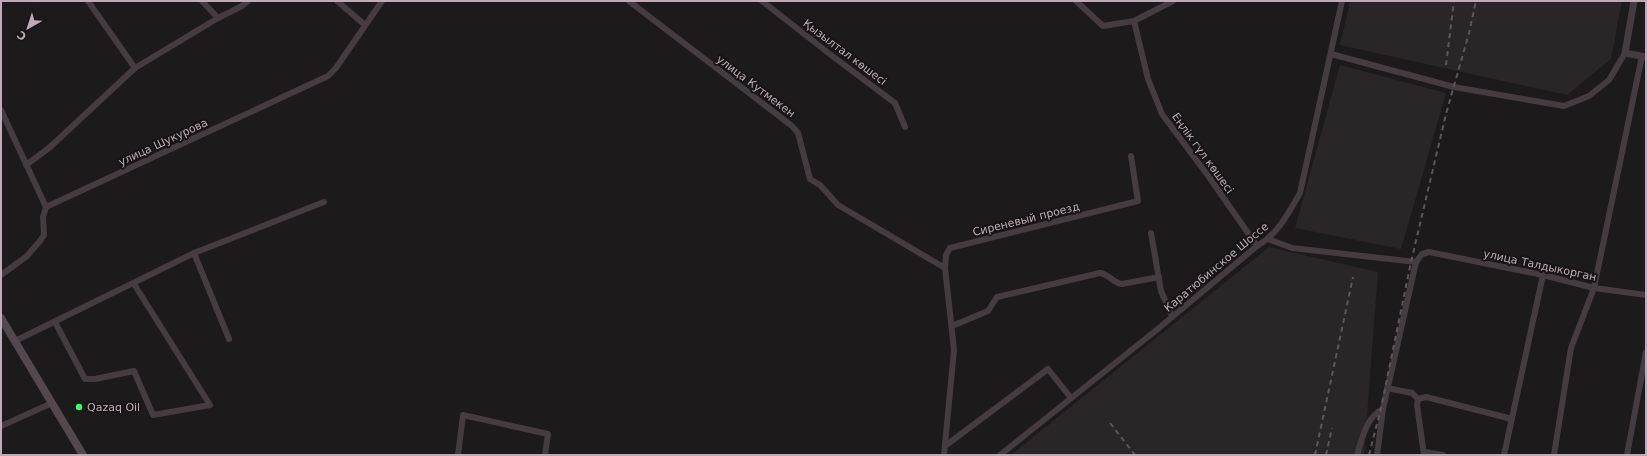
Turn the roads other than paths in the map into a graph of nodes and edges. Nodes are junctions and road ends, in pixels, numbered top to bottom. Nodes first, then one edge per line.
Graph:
1 (88, 1) edge
2 (202, 1) edge
3 (248, 1) edge
4 (337, 1) edge
5 (382, 1) edge
6 (629, 1) edge
7 (762, 1) edge
8 (1076, 1) edge
9 (1173, 1) edge
10 (1342, 1) edge
11 (1634, 1) edge
12 (218, 18) junction
13 (1134, 21) junction
14 (365, 26) junction
15 (1625, 52) junction
16 (1331, 54) junction
17 (1644, 57) edge
18 (135, 68) junction
19 (1, 110) edge
20 (905, 127) dead end
21 (1132, 156) dead end
22 (26, 165) junction
23 (324, 202) dead end
24 (46, 207) junction
25 (1151, 233) dead end
26 (1268, 239) junction
27 (1257, 246) junction
28 (194, 253) junction
29 (1416, 262) junction
30 (945, 268) junction
31 (1, 275) edge
32 (1543, 275) junction
33 (1159, 277) junction
34 (134, 284) junction
35 (1594, 288) junction
36 (1646, 295) edge
37 (1172, 316) junction
38 (1, 318) edge
39 (55, 322) junction
40 (952, 326) junction
41 (229, 339) dead end
42 (15, 341) junction
43 (1646, 352) edge
44 (1387, 388) junction
45 (1071, 398) junction
46 (1418, 399) junction
47 (52, 403) junction
48 (1382, 409) junction
49 (1512, 419) junction
50 (1, 426) edge
51 (945, 446) junction
52 (1424, 454) edge
53 (83, 455) edge
54 (458, 455) edge
55 (545, 455) edge
56 (944, 455) edge
57 (1000, 455) edge
58 (1357, 455) edge
59 (1376, 455) edge
60 (1442, 455) edge
61 (1504, 455) edge
62 (1554, 455) edge
63 (1627, 455) edge

1 - 18 street
2 - 12 street
3 - 12 street
4 - 14 street
5 - 14 street, улица Шукурова
6 - 30 street, улица Кутмекен
7 - 20 street, Қызылтал көшесі
8 - 13 street
9 - 13 street
10 - 16 street, Каратюбинское Шоссе
11 - 15 street
12 - 18 street
13 - 27 street, Еңлік гүл көшесі
14 - 24 street, улица Шукурова
15 - 16 street
15 - 17 street
16 - 26 street, Каратюбинское Шоссе
17 - 35 street
18 - 22 street
19 - 22 street
21 - 30 street, Сиреневый проезд
22 - 24 street
23 - 28 street
24 - 31 street
25 - 33 street
26 - 27 street, Каратюбинское Шоссе
26 - 29 street
27 - 37 street, Каратюбинское Шоссе
28 - 34 street
28 - 41 street
29 - 32 street, улица Талдыкорган
29 - 44 street
30 - 40 street, Сиреневый проезд
32 - 35 street, улица Талдыкорган
32 - 49 street
33 - 37 street
33 - 40 street
34 - 39 street
34 - 39 street
35 - 36 street, улица Талдыкорган
35 - 62 street
37 - 45 street, Каратюбинское Шоссе
38 - 42 main road
39 - 42 street
40 - 51 street, Сиреневый проезд
42 - 47 main road
43 - 63 street
44 - 46 street
44 - 48 street
45 - 51 street
45 - 57 street, Каратюбинское Шоссе
46 - 49 street
46 - 52 street
47 - 50 street
47 - 53 main road
48 - 58 street
48 - 59 street
49 - 61 street
51 - 56 street, Сиреневый проезд
52 - 60 street
54 - 55 street

